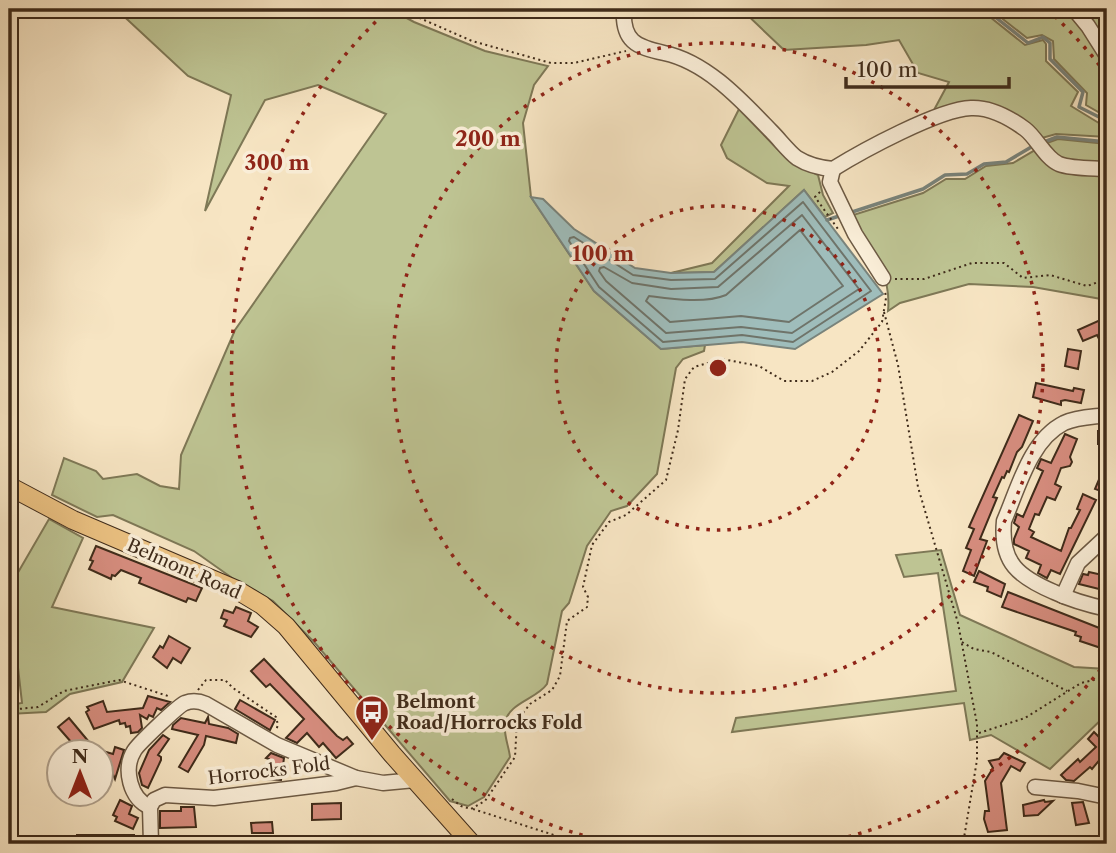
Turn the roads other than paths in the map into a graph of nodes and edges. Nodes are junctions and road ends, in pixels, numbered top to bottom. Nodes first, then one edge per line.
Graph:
1 (624, 9) edge
2 (1074, 9) edge
3 (1107, 55) edge
4 (1107, 169) edge
5 (832, 175) junction
6 (884, 278) road end
7 (1107, 415) edge
8 (9, 486) edge
9 (1107, 536) edge
10 (1063, 596) junction
11 (1107, 609) edge
12 (356, 778) junction
13 (415, 780) junction
14 (1033, 785) dead end
15 (1107, 797) edge
16 (150, 807) junction
17 (151, 844) edge
18 (472, 844) edge

1 - 5 street
2 - 3 street
4 - 5 street
5 - 6 street
7 - 10 street
8 - 13 main road, Belmont Road
9 - 10 street
10 - 11 street
12 - 13 street, Horrocks Fold
12 - 16 street, Horrocks Fold
12 - 16 street, Horrocks Fold
13 - 18 main road, Belmont Road
14 - 15 street
16 - 17 street

